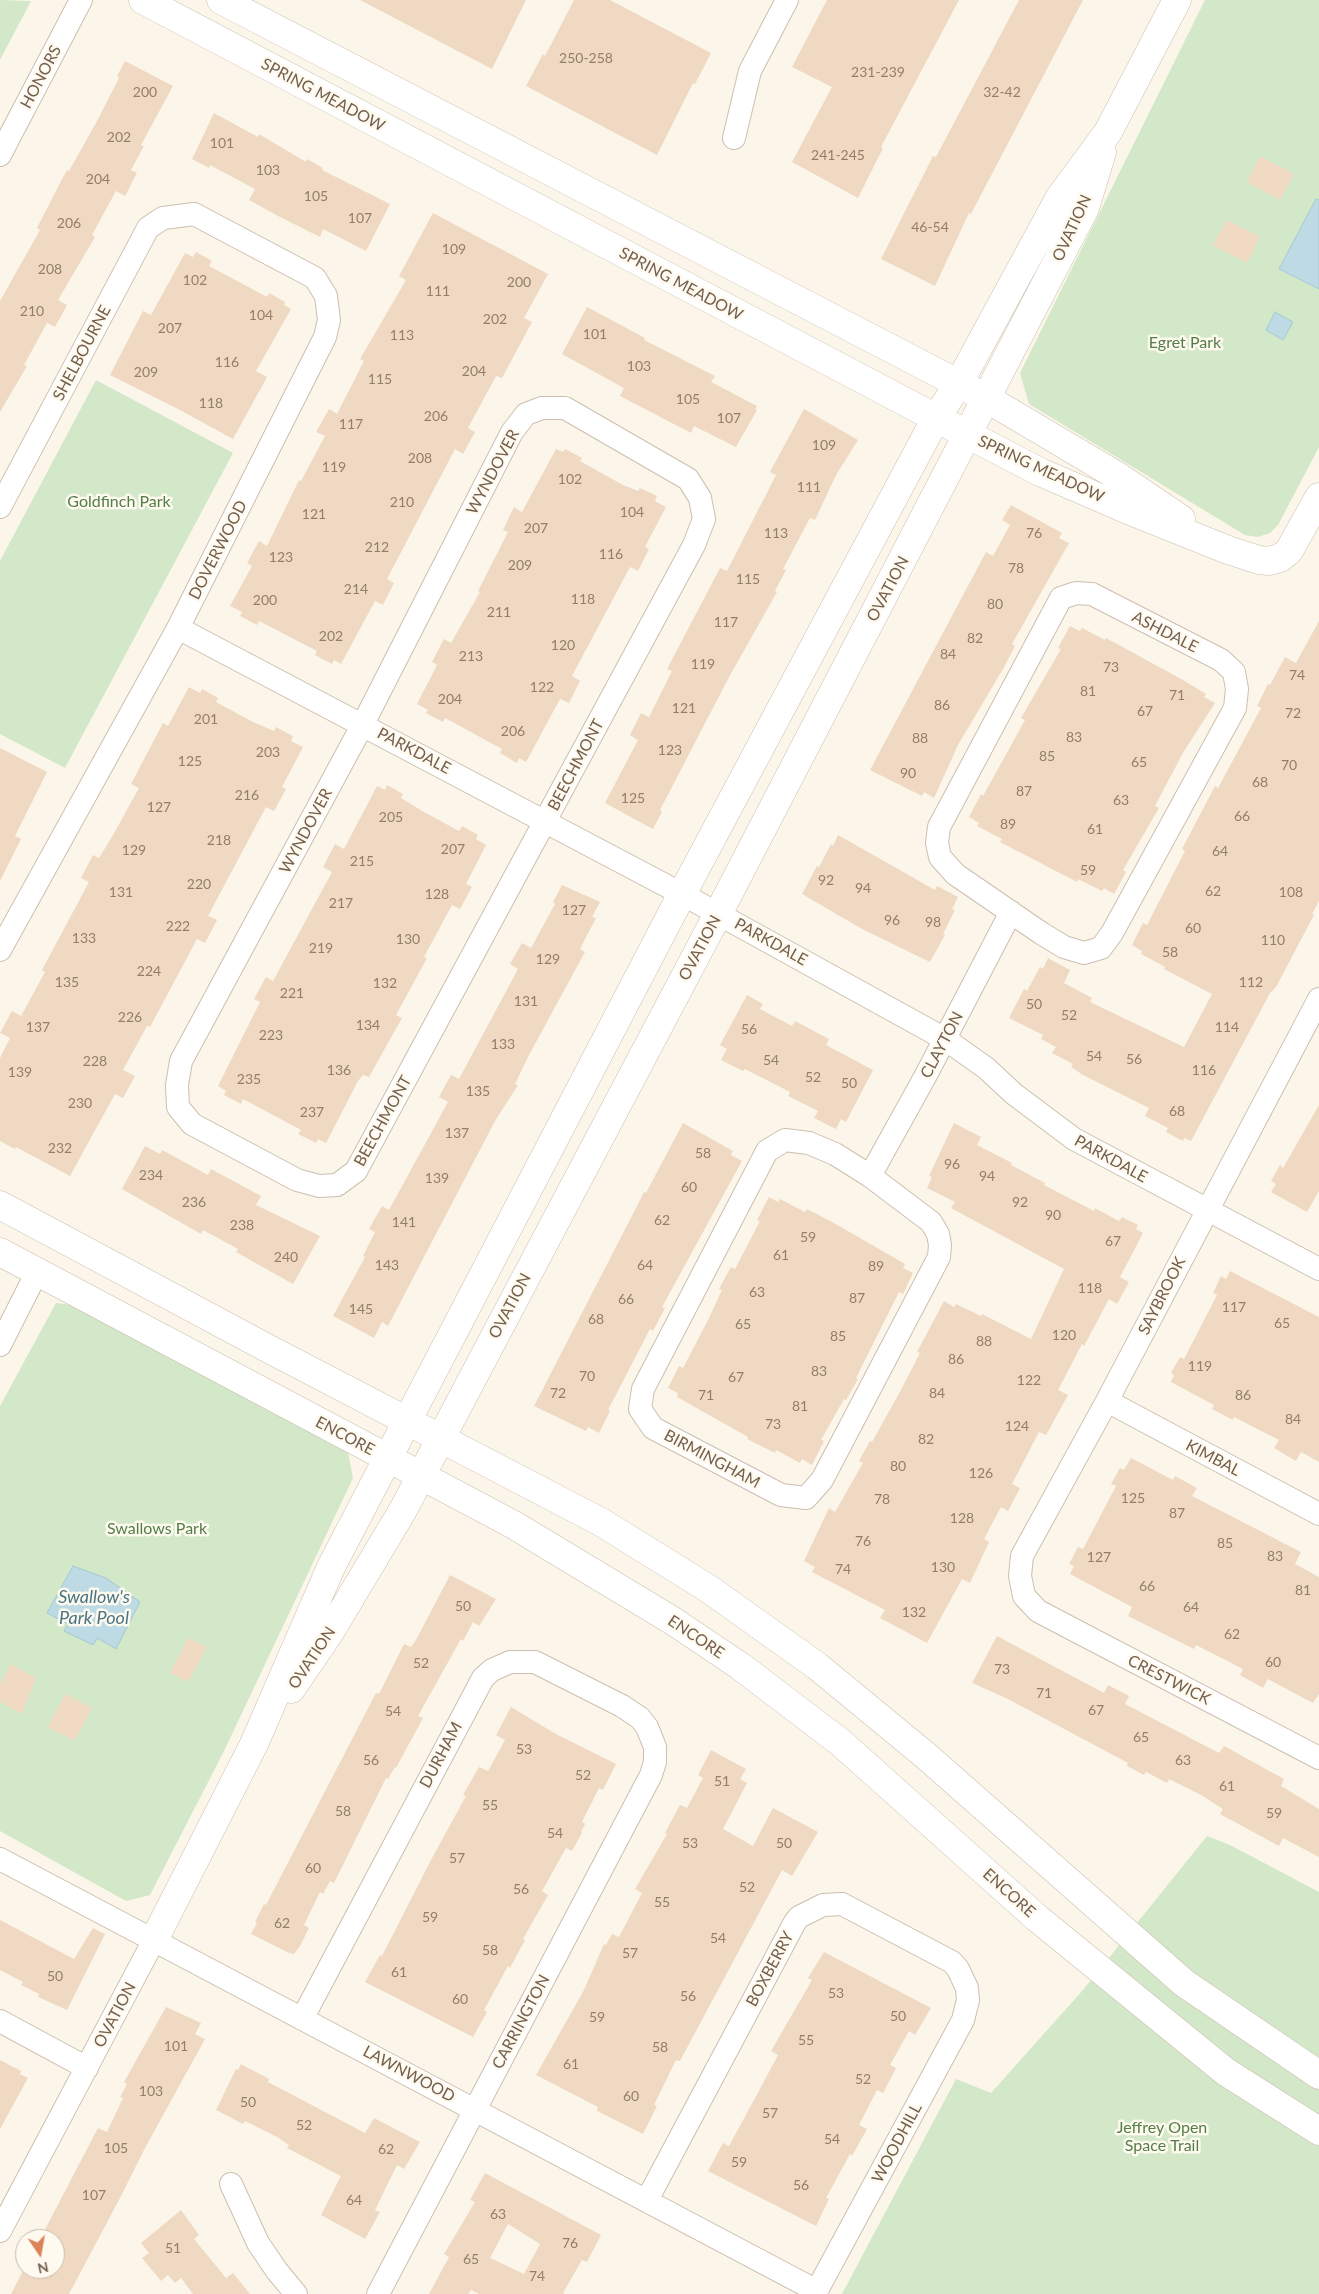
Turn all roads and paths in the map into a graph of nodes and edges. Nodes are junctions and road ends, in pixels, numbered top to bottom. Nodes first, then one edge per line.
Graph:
1 (81, 0) edge
2 (143, 0) edge
3 (221, 0) edge
4 (787, 0) edge
5 (1177, 0) edge
6 (1108, 132) junction
7 (734, 138) dead end
8 (0, 155) edge
9 (177, 214) joint
10 (958, 385) junction
11 (986, 398) junction
12 (526, 414) joint
13 (936, 418) junction
14 (968, 434) junction
15 (1319, 497) edge
16 (0, 507) edge
17 (1228, 550) junction
18 (178, 628) junction
19 (363, 724) junction
20 (545, 821) junction
21 (682, 894) junction
22 (1011, 912) junction
23 (718, 914) junction
24 (0, 950) edge
25 (1319, 999) edge
26 (1314, 1023) edge
27 (945, 1039) junction
28 (870, 1176) junction
29 (319, 1186) joint
30 (0, 1204) edge
31 (1206, 1210) junction
32 (0, 1252) edge
33 (1319, 1269) edge
34 (37, 1272) junction
35 (0, 1345) edge
36 (1107, 1401) junction
37 (407, 1420) junction
38 (440, 1437) junction
39 (388, 1458) junction
40 (420, 1476) junction
41 (1319, 1514) edge
42 (1024, 1596) joint
43 (254, 1744) junction
44 (655, 1747) joint
45 (1319, 1758) edge
46 (0, 1859) edge
47 (154, 1940) junction
48 (967, 1988) joint
49 (302, 2019) junction
50 (0, 2021) edge
51 (87, 2068) junction
52 (1319, 2075) edge
53 (475, 2110) junction
54 (1319, 2131) edge
55 (231, 2184) dead end
56 (648, 2200) junction
57 (0, 2231) edge
58 (816, 2293) edge
59 (296, 2294) edge
60 (378, 2294) edge

1 - 8 street, HONORS
2 - 13 street, SPRING MEADOW
3 - 10 street, SPRING MEADOW
4 - 7 street
5 - 6 street, OVATION
6 - 10 street, OVATION
6 - 11 street, OVATION
9 - 16 street, SHELBOURNE
9 - 18 street, DOVERWOOD
10 - 11 street, SPRING MEADOW
10 - 13 street, OVATION
11 - 14 street, OVATION
11 - 17 street, SPRING MEADOW
12 - 19 street, WYNDOVER
12 - 20 street, BEECHMONT
13 - 14 street, SPRING MEADOW
13 - 21 street, OVATION
14 - 17 street, SPRING MEADOW
14 - 23 street, OVATION
15 - 17 street, SPRING MEADOW
18 - 19 street, PARKDALE
18 - 24 street, DOVERWOOD
19 - 20 street, PARKDALE
19 - 29 street, WYNDOVER
20 - 21 street, PARKDALE
20 - 29 street, BEECHMONT
21 - 23 street, PARKDALE
21 - 37 street, OVATION
22 - 22 street, ASHDALE
22 - 27 street, CLAYTON
23 - 27 street, PARKDALE
23 - 38 street, OVATION
25 - 26 street, SAYBROOK
26 - 31 street, SAYBROOK
27 - 28 street, CLAYTON
27 - 31 street, PARKDALE
28 - 28 street, BIRMINGHAM
30 - 37 street
31 - 33 street, PARKDALE
31 - 36 street, SAYBROOK
32 - 34 street, ENCORE
34 - 35 street
34 - 39 street, ENCORE
36 - 41 street, KIMBAL
36 - 42 street, SAYBROOK
37 - 38 street
37 - 39 street, OVATION
38 - 40 street, OVATION
38 - 52 street
39 - 40 street, ENCORE
39 - 43 street, OVATION
40 - 43 street, OVATION
40 - 54 street, ENCORE
42 - 45 street, CRESTWICK
43 - 47 street, OVATION
44 - 49 street, DURHAM
44 - 53 street, CARRINGTON
46 - 47 street, LAWNWOOD
47 - 49 street, LAWNWOOD
47 - 51 street, OVATION
48 - 56 street, BOXBERRY
48 - 58 street, WOODHILL
49 - 53 street, LAWNWOOD
50 - 51 street
51 - 57 street, OVATION
53 - 56 street, LAWNWOOD
53 - 60 street, CARRINGTON
55 - 59 street
56 - 58 street, LAWNWOOD

